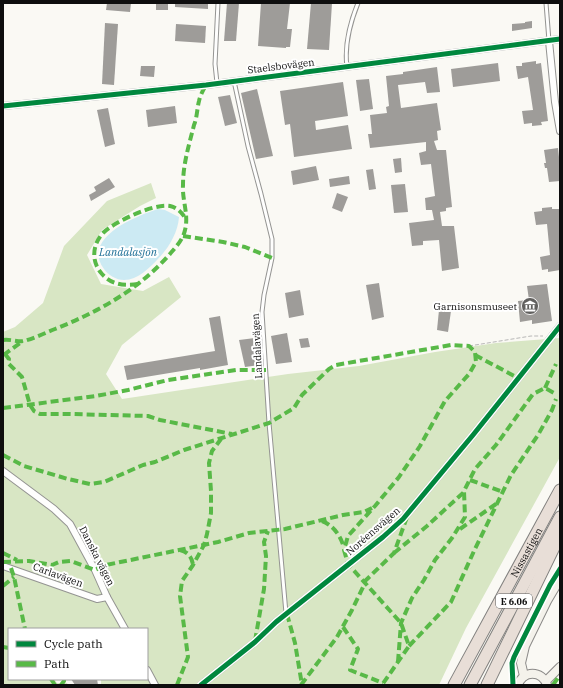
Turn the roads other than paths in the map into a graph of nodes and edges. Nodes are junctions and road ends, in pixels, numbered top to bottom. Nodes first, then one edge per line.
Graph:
1 (218, 3) edge
2 (358, 3) edge
3 (546, 3) edge
4 (560, 39) edge
5 (549, 40) junction
6 (347, 67) junction
7 (234, 81) junction
8 (217, 83) junction
9 (3, 106) edge
10 (560, 131) edge
11 (560, 326) edge
12 (3, 471) edge
13 (560, 490) edge
14 (560, 517) edge
15 (560, 535) edge
16 (3, 566) edge
17 (560, 579) edge
18 (107, 597) junction
19 (287, 614) junction
20 (124, 628) edge
21 (560, 668) edge
22 (148, 672) edge
23 (524, 676) junction
24 (456, 683) edge
25 (546, 683) edge
26 (155, 685) edge
27 (201, 685) edge
28 (470, 685) edge
29 (487, 685) edge
30 (518, 685) edge

1 - 8 lane
2 - 6 lane
3 - 5 lane
4 - 5 street, Staelsbovägen
5 - 6 street, Staelsbovägen
5 - 10 street
6 - 7 street, Staelsbovägen
7 - 8 street, Staelsbovägen
7 - 19 lane, Landalavägen
8 - 9 street, Staelsbovägen
11 - 19 street, Noréensvägen
12 - 18 street, Danska vägen
13 - 24 highway, Nissastigen / E 6.06
14 - 28 highway, E 6.06
15 - 29 highway, E 6.06
16 - 18 street, Carlavägen
17 - 23 street
18 - 20 street, Danska vägen
19 - 27 street, Noréensvägen
21 - 25 street
22 - 26 street
23 - 25 street
23 - 30 street

